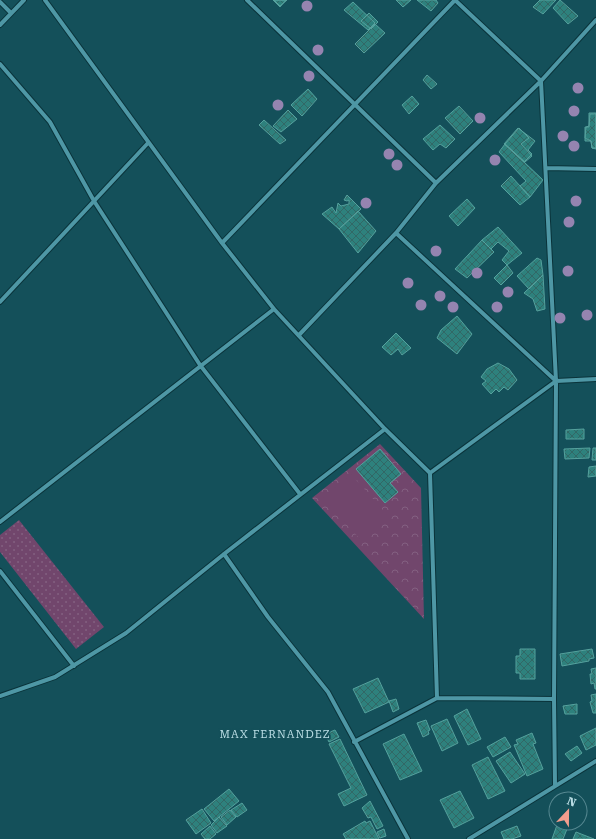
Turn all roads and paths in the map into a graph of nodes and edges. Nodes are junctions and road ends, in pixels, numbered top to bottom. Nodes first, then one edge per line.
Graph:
1 (24, 0) edge
2 (46, 0) edge
3 (247, 0) edge
4 (455, 0) edge
5 (0, 2) edge
6 (11, 13) junction
7 (596, 21) edge
8 (0, 25) edge
9 (0, 64) edge
10 (541, 81) junction
11 (356, 104) junction
12 (148, 143) junction
13 (546, 168) junction
14 (596, 169) edge
15 (436, 182) junction
16 (94, 202) junction
17 (396, 233) junction
18 (222, 243) junction
19 (0, 302) edge
20 (274, 309) junction
21 (299, 335) junction
22 (200, 365) junction
23 (596, 379) edge
24 (556, 381) junction
25 (385, 429) junction
26 (430, 472) junction
27 (300, 494) junction
28 (0, 522) edge
29 (224, 554) junction
30 (0, 571) edge
31 (74, 666) junction
32 (0, 696) edge
33 (437, 698) junction
34 (554, 699) junction
35 (354, 742) junction
36 (596, 761) edge
37 (555, 785) junction
38 (408, 839) edge
39 (470, 839) edge

1 - 6 street
2 - 12 street
3 - 11 street
4 - 10 street
4 - 11 street
5 - 6 street
6 - 8 street
7 - 10 street
9 - 16 street
10 - 13 street
10 - 15 street
11 - 15 street
11 - 18 street
12 - 16 street
12 - 18 street
13 - 14 street
13 - 24 street
15 - 17 street
16 - 19 street
16 - 22 street
17 - 21 street
17 - 24 street
18 - 20 street
20 - 21 street
20 - 22 street
21 - 25 street
22 - 27 street
22 - 28 street
23 - 24 street
24 - 26 street
24 - 34 street
25 - 26 street
25 - 27 street
26 - 33 street
27 - 29 street
29 - 31 street
29 - 35 street
30 - 31 street
31 - 32 street
33 - 34 street
33 - 35 street
34 - 37 street
35 - 38 street
36 - 37 street
37 - 39 street

